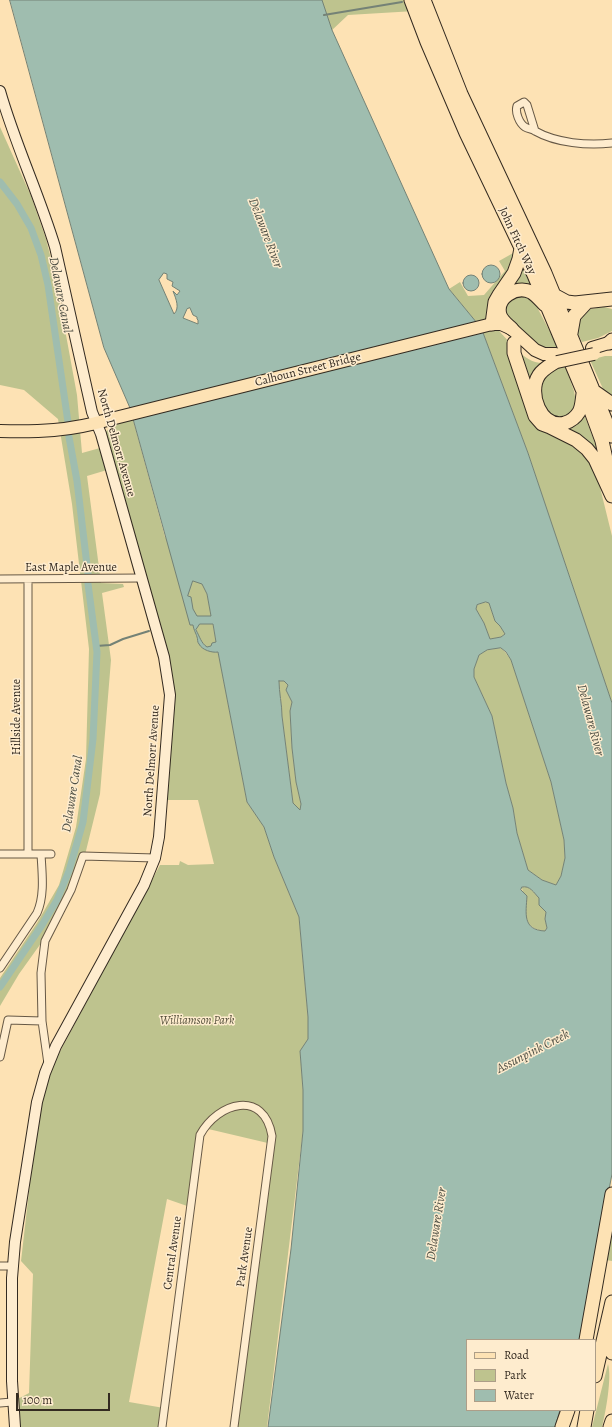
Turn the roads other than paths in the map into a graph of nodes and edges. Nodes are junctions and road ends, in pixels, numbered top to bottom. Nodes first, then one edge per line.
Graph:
1 (411, 0) edge
2 (424, 0) edge
3 (0, 91) edge
4 (535, 131) dead end
5 (612, 143) edge
6 (521, 248) junction
7 (554, 295) junction
8 (609, 301) edge
9 (586, 303) junction
10 (547, 306) junction
11 (492, 325) junction
12 (512, 330) junction
13 (571, 334) junction
14 (514, 343) junction
15 (611, 344) edge
16 (556, 359) junction
17 (589, 393) junction
18 (612, 404) edge
19 (96, 423) junction
20 (0, 431) edge
21 (612, 436) edge
22 (612, 486) edge
23 (612, 496) edge
24 (141, 578) junction
25 (0, 579) edge
26 (28, 580) junction
27 (0, 854) edge
28 (28, 854) junction
29 (41, 854) junction
30 (52, 854) dead end
31 (155, 858) junction
32 (0, 968) edge
33 (42, 1021) junction
34 (0, 1057) edge
35 (48, 1065) junction
36 (242, 1105) joint
37 (612, 1194) edge
38 (0, 1266) edge
39 (13, 1266) junction
40 (612, 1302) edge
41 (586, 1339) edge
42 (612, 1353) edge
43 (596, 1372) edge
44 (0, 1402) edge
45 (12, 1402) junction
46 (568, 1411) edge
47 (574, 1411) edge
48 (587, 1411) edge
49 (612, 1421) edge
50 (15, 1427) edge
51 (162, 1427) edge
52 (234, 1427) edge
53 (562, 1427) edge
54 (571, 1427) edge
55 (584, 1427) edge
56 (610, 1427) edge

1 - 6 highway, John Fitch Way
2 - 7 highway, John Fitch Way
3 - 19 main road, North Delmorr Avenue
4 - 5 street
6 - 10 highway, John Fitch Way
6 - 11 highway
7 - 9 highway
7 - 13 highway, John Fitch Way
8 - 9 highway
9 - 13 highway
10 - 12 highway
10 - 17 highway, John Fitch Way
11 - 12 main road
11 - 14 main road
11 - 19 main road, Calhoun Street Bridge
12 - 16 main road
13 - 17 highway, John Fitch Way
14 - 16 main road
14 - 23 highway
15 - 16 main road, bridge
16 - 17 highway
17 - 18 highway
17 - 21 highway, John Fitch Way
17 - 22 highway, John Fitch Way
19 - 20 main road, Calhoun Street Bridge
19 - 24 main road, North Delmorr Avenue
24 - 26 street, East Maple Avenue
24 - 31 main road, North Delmorr Avenue
25 - 26 street, East Maple Avenue
26 - 28 street, Hillside Avenue
27 - 28 street
28 - 29 street
29 - 30 street
29 - 32 street
31 - 33 street
31 - 35 main road, North Delmorr Avenue
33 - 34 street
33 - 35 street
35 - 39 main road, North Delmorr Avenue
36 - 51 street, Central Avenue
36 - 52 street, Park Avenue
37 - 41 highway
38 - 39 street
39 - 45 main road, North Delmorr Avenue
40 - 42 highway
40 - 43 highway
44 - 45 street
45 - 50 main road, North Delmorr Avenue
46 - 53 highway
47 - 54 highway
48 - 55 highway
49 - 56 highway

